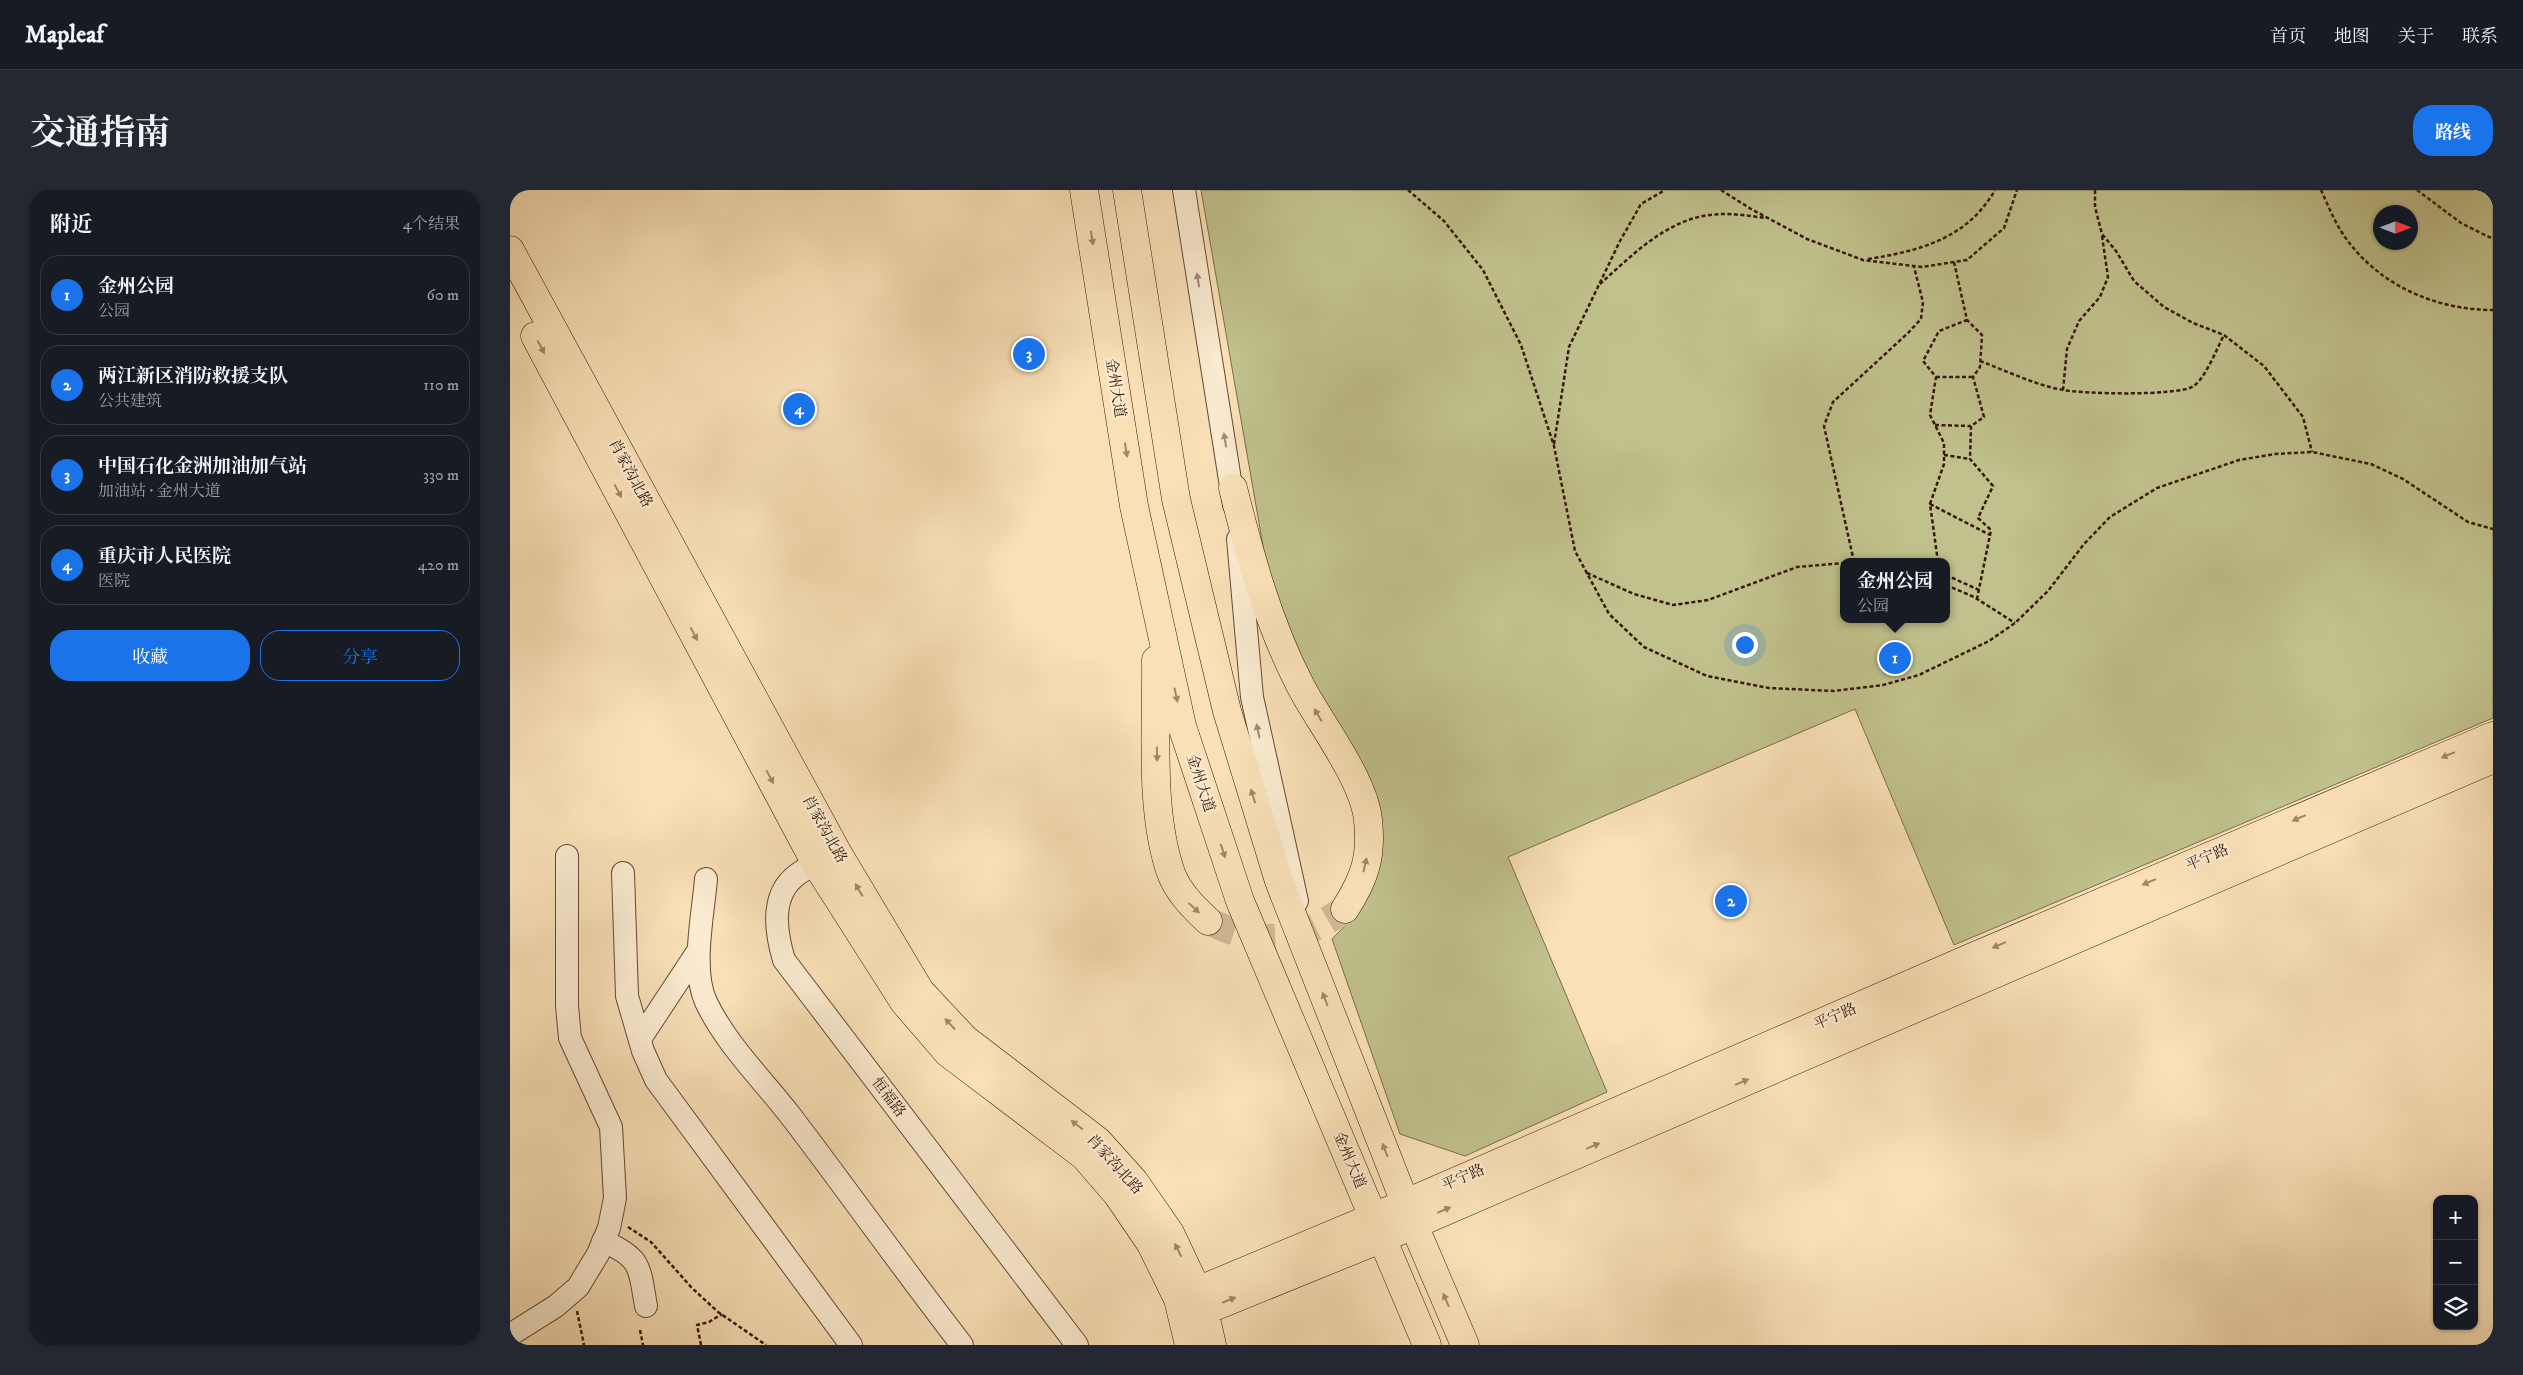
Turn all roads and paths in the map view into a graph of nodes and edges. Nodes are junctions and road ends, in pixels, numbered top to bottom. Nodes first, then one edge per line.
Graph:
1 (1084, 190) edge
2 (1127, 190) edge
3 (1184, 190) edge
4 (1408, 190) edge
5 (1665, 190) edge
6 (1721, 190) edge
7 (1995, 190) edge
8 (2017, 190) edge
9 (2095, 190) edge
10 (2321, 190) edge
11 (2417, 190) edge
12 (1768, 219) junction
13 (2102, 234) junction
14 (2493, 239) edge
15 (510, 250) edge
16 (1863, 260) junction
17 (1954, 262) junction
18 (1914, 267) junction
19 (1599, 285) junction
20 (510, 289) edge
21 (2493, 310) edge
22 (1967, 320) junction
23 (2224, 335) junction
24 (1980, 361) junction
25 (1936, 377) junction
26 (1973, 377) junction
27 (2063, 390) junction
28 (1935, 425) junction
29 (1971, 426) junction
30 (1554, 446) junction
31 (2312, 452) junction
32 (1944, 455) junction
33 (1970, 459) junction
34 (1232, 488) junction
35 (1930, 504) junction
36 (2493, 530) edge
37 (1990, 535) junction
38 (1853, 558) edge
39 (1937, 558) edge
40 (1840, 563) edge
41 (1587, 573) junction
42 (1950, 577) edge
43 (1950, 587) edge
44 (1979, 590) junction
45 (1977, 599) junction
46 (1155, 601) junction
47 (2015, 623) junction
48 (2493, 736) edge
49 (2493, 759) edge
50 (567, 856) dead end
51 (826, 858) junction
52 (623, 873) dead end
53 (706, 879) dead end
54 (1345, 909) tunnel mouth
55 (1208, 921) tunnel mouth
56 (700, 948) junction
57 (1312, 966) junction
58 (640, 1039) junction
59 (1409, 1213) junction
60 (625, 1225) dead end
61 (1379, 1227) junction
62 (603, 1241) junction
63 (1191, 1304) junction
64 (576, 1305) dead end
65 (646, 1306) dead end
66 (722, 1314) junction
67 (640, 1330) dead end
68 (510, 1335) edge
69 (584, 1345) edge
70 (643, 1345) edge
71 (701, 1345) edge
72 (766, 1345) edge
73 (851, 1345) edge
74 (962, 1345) edge
75 (1077, 1345) edge
76 (1189, 1345) edge
77 (1212, 1345) edge
78 (1427, 1345) edge
79 (1465, 1345) edge

1 -> 46 main road, 金州大道
57 -> 2 main road
34 -> 3 street
4 - 30 path
5 - 19 path
6 - 12 path
7 - 16 path
8 - 17 path
9 - 13 path
10 - 21 path
11 - 14 path
12 - 16 path
12 - 19 path
13 - 23 path
13 - 27 path
15 - 51 main road, 肖家沟北路
16 - 18 path
17 - 18 path
17 - 22 path
18 - 38 path
19 - 30 path
20 -> 51 main road, 肖家沟北路
22 - 24 path
22 - 25 path
23 - 27 path
23 - 31 path
24 - 26 path
24 - 27 path
25 - 26 path
25 - 28 path
26 - 29 path
28 - 29 path
28 - 32 path
29 - 33 path
30 - 41 path
31 - 36 path
31 - 47 path
32 - 33 path
32 - 35 path
33 - 37 path
54 -> 34 main road
57 -> 34 street
35 - 37 path
35 - 39 path
37 - 44 path
40 - 41 path
41 - 47 path
42 - 44 path
43 - 45 path
44 - 45 path
45 - 47 path
46 -> 55 main road
46 -> 61 main road, 金州大道
48 -> 59 main road, 平宁路
59 -> 49 main road, 平宁路
50 - 62 street
51 - 63 main road, 肖家沟北路
51 - 75 street, 恒福路
52 - 58 street
53 - 56 street
56 - 58 street
56 - 74 street
59 -> 57 main road
58 - 73 street
59 - 61 main road, 平宁路
79 -> 59 main road
60 - 66 path
61 - 63 main road, 平宁路
61 - 78 main road, 金州大道
62 - 65 street
62 - 68 street
63 - 76 main road, 肖家沟北路
63 - 77 main road, 肖家沟北路
64 - 69 path
66 - 71 path
66 - 72 path
67 - 70 path

